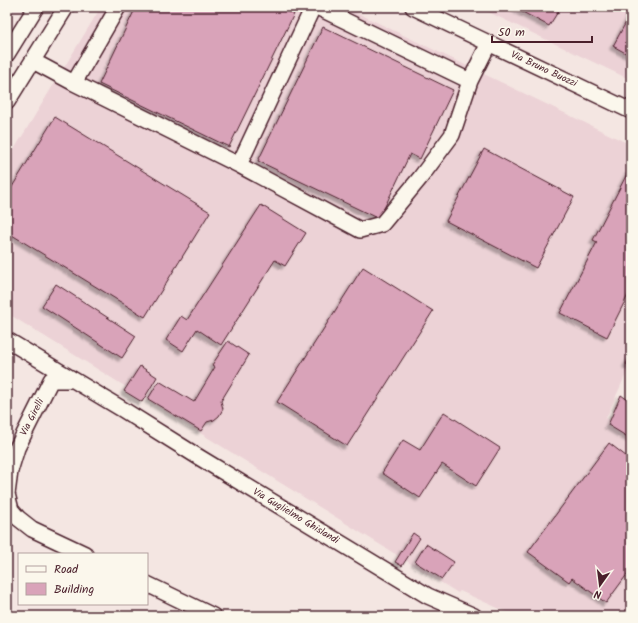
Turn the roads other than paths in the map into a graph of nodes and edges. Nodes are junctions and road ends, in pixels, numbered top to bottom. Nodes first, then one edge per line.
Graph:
1 (36, 7) edge
2 (66, 7) edge
3 (118, 7) edge
4 (313, 7) edge
5 (316, 7) edge
6 (413, 7) edge
7 (489, 43) junction
8 (7, 54) edge
9 (33, 61) junction
10 (470, 81) junction
11 (74, 83) junction
12 (7, 102) edge
13 (631, 111) edge
14 (239, 165) junction
15 (7, 340) edge
16 (7, 344) edge
17 (51, 380) junction
18 (74, 380) junction
19 (122, 409) junction
20 (83, 553) edge
21 (148, 584) edge
22 (213, 616) edge
23 (474, 616) edge

1 - 8 street
2 - 9 street
3 - 11 street
4 - 14 street
5 - 10 street
6 - 7 street, Via Bruno Buozzi
7 - 10 street
7 - 13 street, Via Bruno Buozzi
9 - 11 street
9 - 12 street
10 - 14 street
11 - 14 street
15 - 18 street, Via Guglielmo Ghislandi
16 - 17 street, Via Guglielmo Ghislandi
17 - 18 street
17 - 19 street, Via Guglielmo Ghislandi
17 - 20 street, Via Girelli
18 - 19 street, Via Guglielmo Ghislandi
19 - 23 street, Via Guglielmo Ghislandi
21 - 22 street

